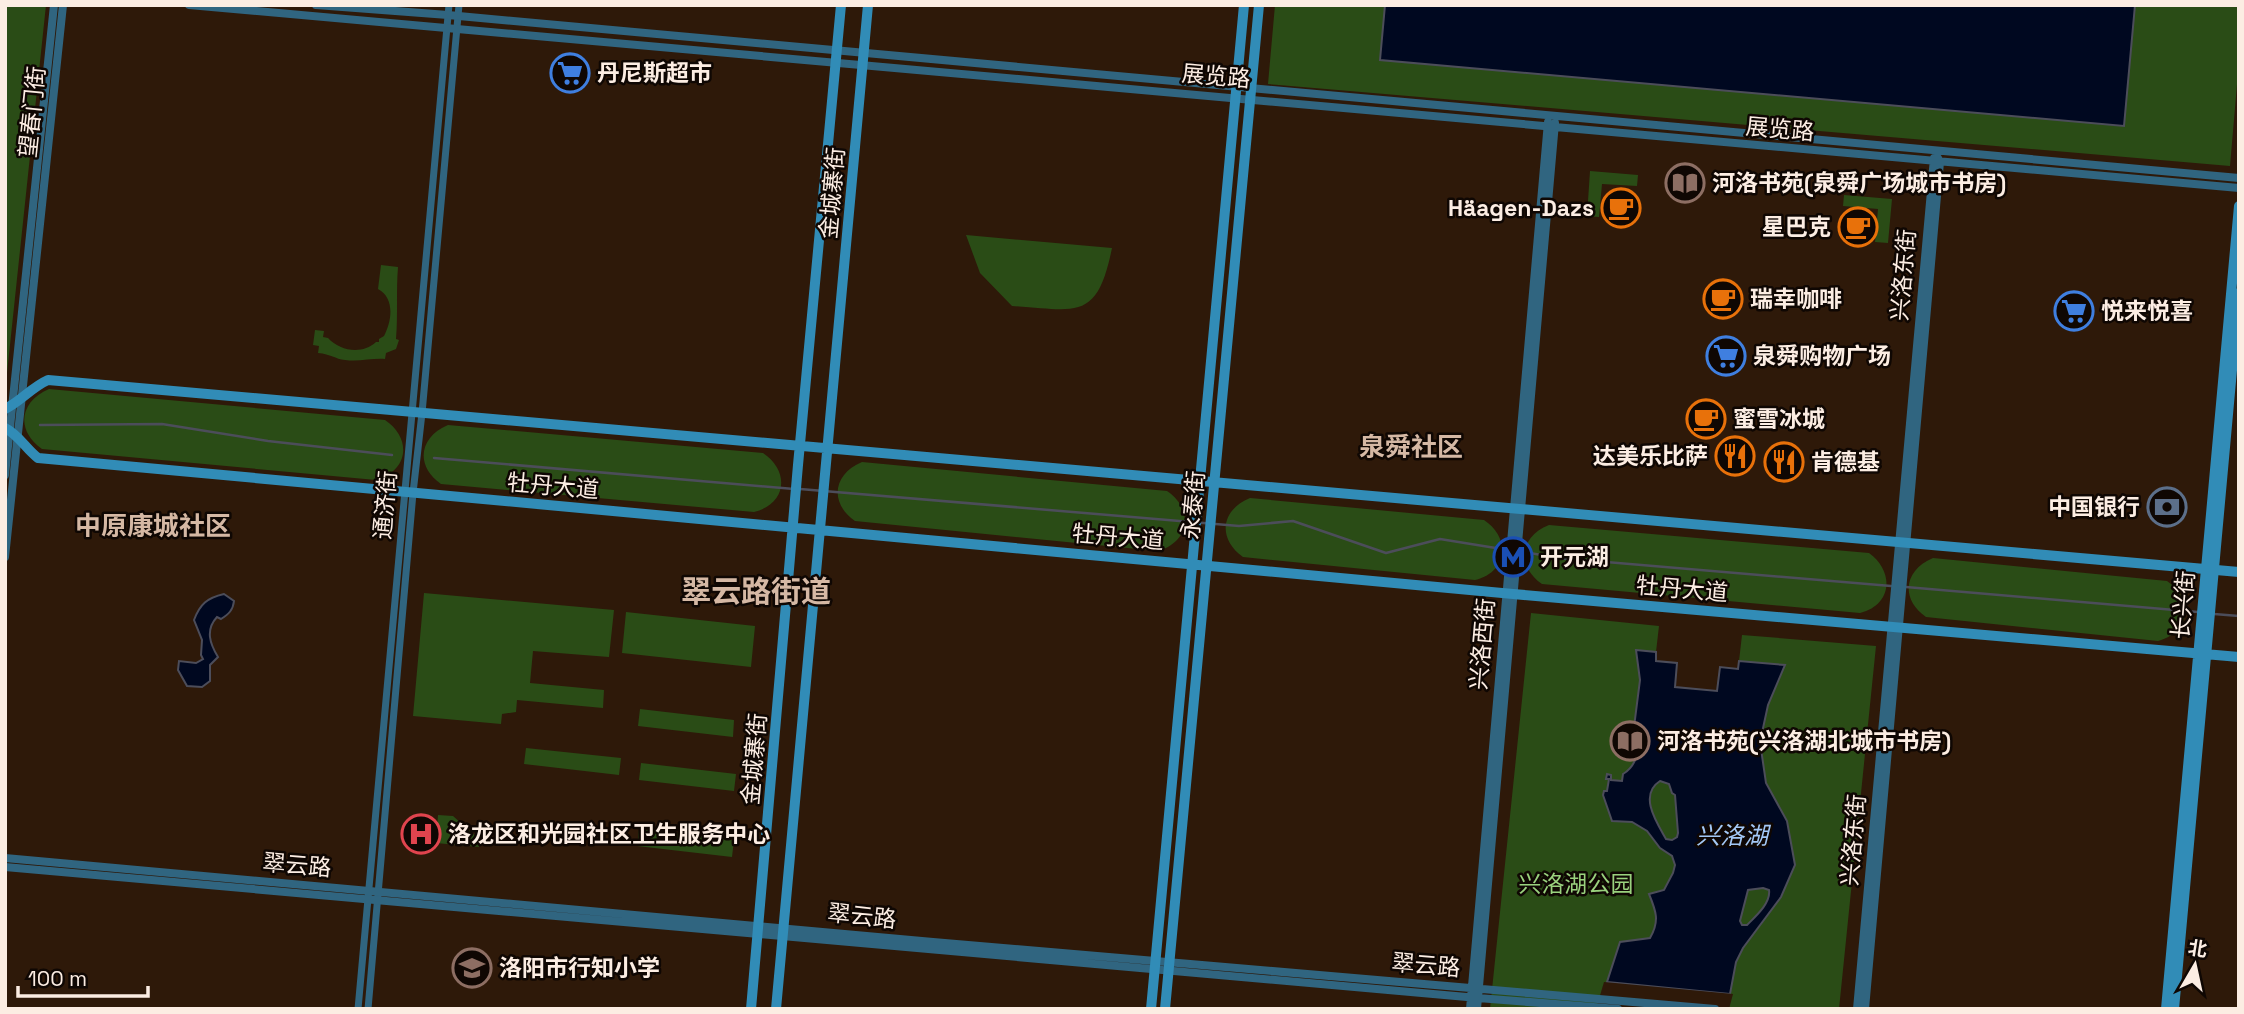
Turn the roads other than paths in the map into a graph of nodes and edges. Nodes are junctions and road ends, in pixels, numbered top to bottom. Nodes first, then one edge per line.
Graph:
1 (54, 5) edge
2 (63, 5) edge
3 (189, 5) edge
4 (316, 5) edge
5 (449, 5) edge
6 (459, 5) edge
7 (841, 5) edge
8 (868, 5) edge
9 (1244, 5) edge
10 (1259, 5) edge
11 (448, 15) junction
12 (458, 17) junction
13 (452, 28) junction
14 (837, 57) junction
15 (863, 59) junction
16 (1236, 92) junction
17 (1252, 94) junction
18 (1552, 116) junction
19 (1552, 127) junction
20 (1936, 152) junction
21 (1936, 162) junction
22 (2239, 178) edge
23 (2239, 188) edge
24 (2239, 206) edge
25 (2239, 293) edge
26 (13, 404) edge
27 (418, 412) junction
28 (11, 432) edge
29 (800, 446) junction
30 (828, 448) junction
31 (5, 475) edge
32 (1199, 480) junction
33 (1214, 482) junction
34 (409, 493) junction
35 (1518, 510) junction
36 (793, 527) junction
37 (819, 530) junction
38 (1902, 542) junction
39 (5, 557) edge
40 (1191, 563) junction
41 (1207, 565) junction
42 (2210, 569) junction
43 (2239, 572) edge
44 (1510, 594) junction
45 (1895, 627) junction
46 (2202, 654) junction
47 (2239, 657) edge
48 (5, 858) edge
49 (5, 867) edge
50 (368, 894) junction
51 (378, 895) junction
52 (759, 929) junction
53 (783, 931) junction
54 (1155, 965) junction
55 (1169, 966) junction
56 (1475, 993) junction
57 (1590, 1002) junction
58 (358, 1009) edge
59 (368, 1009) edge
60 (751, 1009) edge
61 (776, 1009) edge
62 (1151, 1009) edge
63 (1165, 1009) edge
64 (1470, 1009) edge
65 (1477, 1009) edge
66 (1618, 1009) edge
67 (1715, 1009) edge
68 (1857, 1009) edge
69 (1865, 1009) edge
70 (2166, 1009) edge
71 (2174, 1009) edge

1 - 26 street, 望春门街
2 - 26 street, 望春门街
3 - 13 street, 展览路
4 - 11 street, 展览路
5 - 11 street, 通济街
6 - 12 street, 通济街
7 - 14 main road, 金城寨街
8 - 15 main road, 金城寨街
9 - 16 main road, 永泰街
10 - 17 main road, 永泰街
11 - 12 street, 展览路
11 - 13 street, 通济街
12 - 13 street, 通济街
12 - 14 street, 展览路
13 - 14 street, 展览路
13 - 27 street, 通济街
14 - 15 street, 展览路
14 - 29 main road, 金城寨街
15 - 16 street, 展览路
15 - 30 main road, 金城寨街
16 - 17 street, 展览路
16 - 32 main road, 永泰街
17 - 18 street, 展览路
17 - 19 street, 展览路
17 - 33 main road, 永泰街
18 - 19 street, 兴洛西街
18 - 20 street, 展览路
19 - 21 street, 展览路
19 - 35 street, 兴洛西街
20 - 21 street, 兴洛东街
20 - 22 street, 展览路
21 - 23 street, 展览路
21 - 38 street, 兴洛东街
24 - 42 main road, 长兴街
25 - 42 main road, 长兴街
26 - 27 main road
26 - 28 street, 望春门街
27 - 29 main road
27 - 34 street, 通济街
28 - 31 street, 望春门街
28 - 34 main road, 牡丹大道
28 - 39 street, 望春门街
29 - 30 main road
29 - 36 main road, 金城寨街
30 - 32 main road
30 - 37 main road, 金城寨街
32 - 33 main road
32 - 40 main road, 永泰街
33 - 35 main road
33 - 41 main road, 永泰街
34 - 36 main road, 牡丹大道
34 - 50 street, 通济街
34 - 51 street, 通济街
35 - 38 main road
35 - 44 street, 兴洛西街
36 - 37 main road, 牡丹大道
36 - 52 main road, 金城寨街
37 - 40 main road, 牡丹大道
37 - 53 main road, 金城寨街
38 - 42 main road
38 - 45 street, 兴洛东街
40 - 41 main road, 牡丹大道
40 - 54 main road, 永泰街
41 - 44 main road, 牡丹大道
41 - 55 main road, 永泰街
42 - 43 main road
42 - 46 main road, 长兴街
44 - 45 main road, 牡丹大道
44 - 56 street, 兴洛西街
45 - 46 main road, 牡丹大道
45 - 68 street, 兴洛东街
45 - 69 street, 兴洛东街
46 - 47 main road, 牡丹大道
46 - 70 main road, 长兴街
46 - 71 main road, 长兴街
48 - 50 street, 翠云路
49 - 50 street, 翠云路
50 - 51 street, 翠云路
50 - 58 street, 通济街
51 - 52 street, 翠云路
51 - 59 street, 通济街
52 - 53 street, 翠云路
52 - 60 main road, 金城寨街
53 - 54 street, 翠云路
53 - 61 main road, 金城寨街
54 - 55 street, 翠云路
54 - 62 main road, 永泰街
55 - 56 street, 翠云路
55 - 63 main road, 永泰街
56 - 57 street, 翠云路
56 - 64 street, 兴洛西街
56 - 65 street, 兴洛西街
57 - 66 street, 翠云路
57 - 67 street, 翠云路

